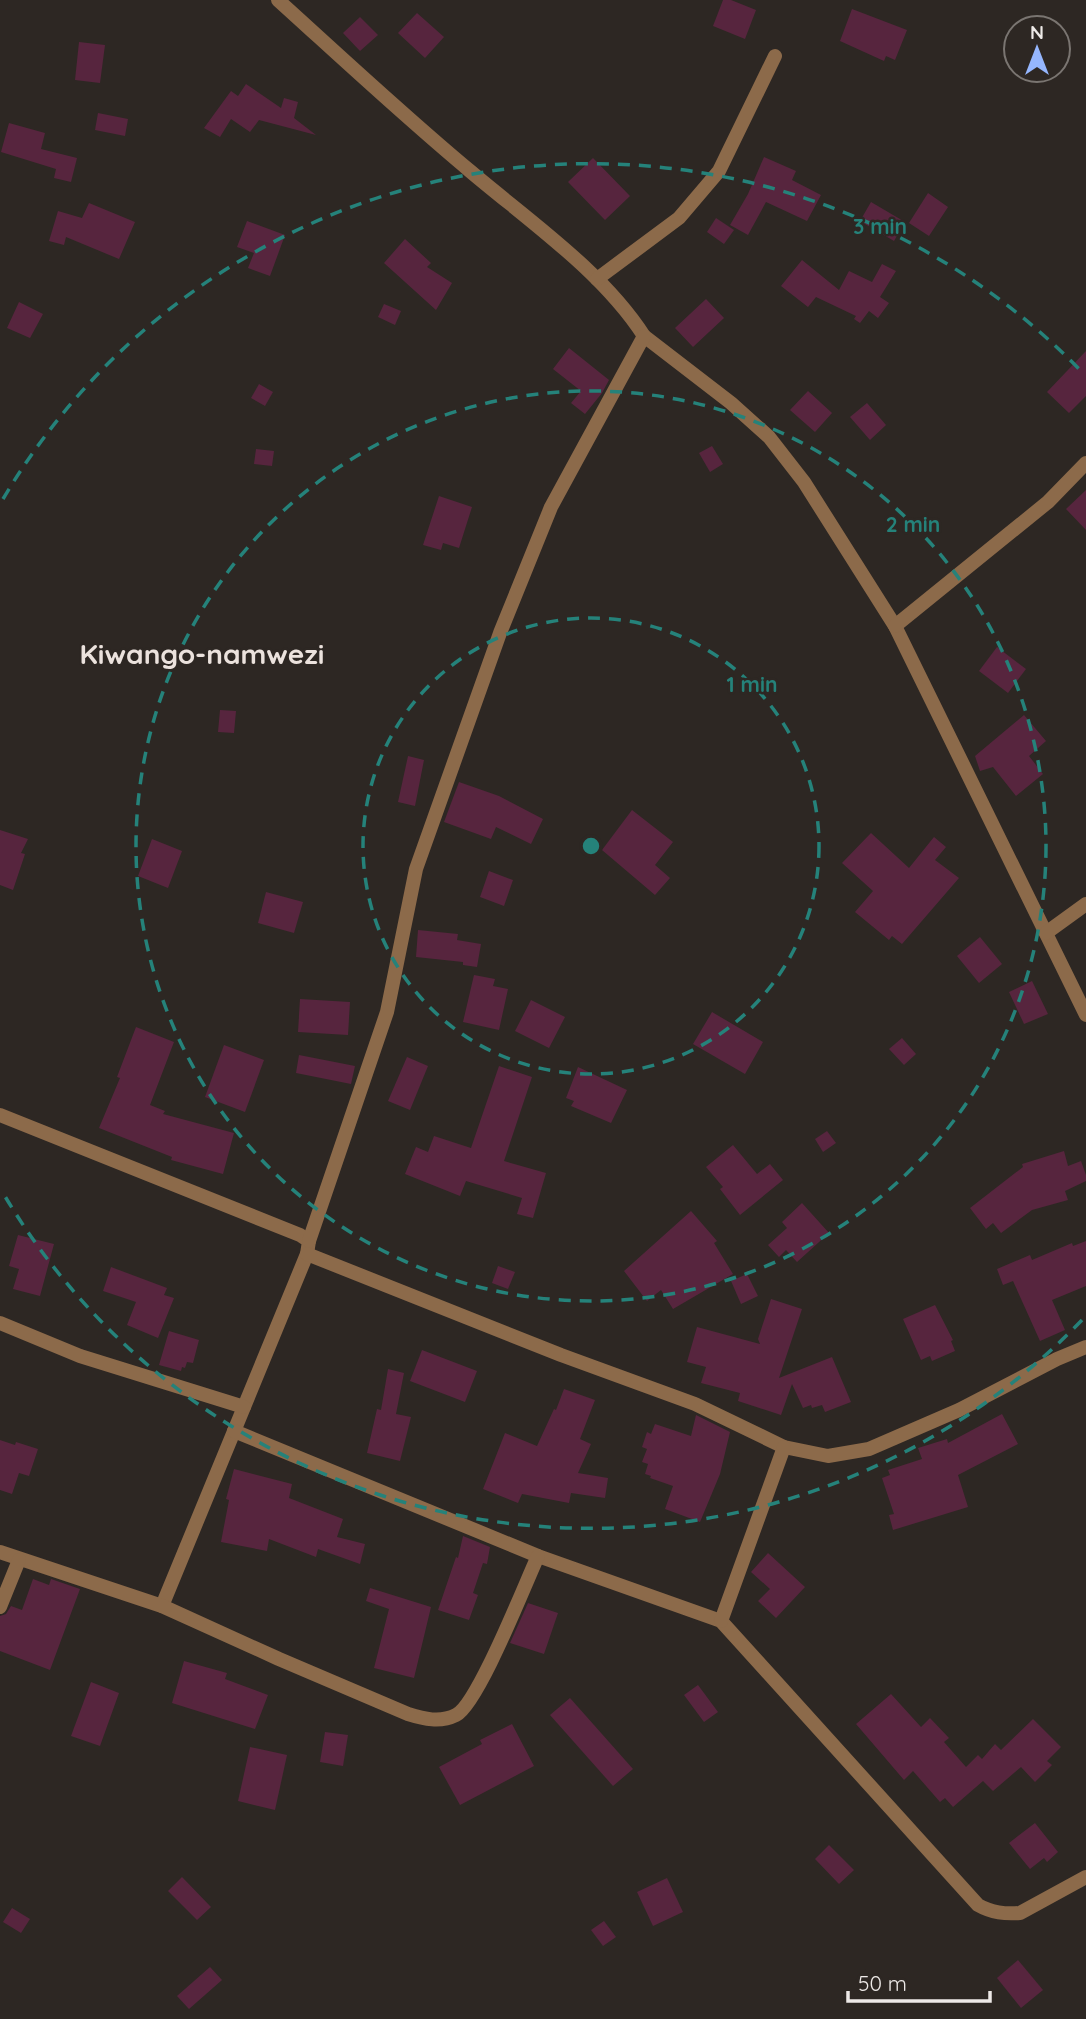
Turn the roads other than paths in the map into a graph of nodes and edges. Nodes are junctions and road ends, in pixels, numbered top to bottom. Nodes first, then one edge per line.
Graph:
1 (278, 0) edge
2 (775, 56) dead end
3 (597, 279) junction
4 (644, 336) junction
5 (1086, 463) edge
6 (895, 626) junction
7 (1086, 904) edge
8 (1046, 933) junction
9 (1086, 1015) edge
10 (0, 1115) edge
11 (308, 1248) junction
12 (0, 1323) edge
13 (1086, 1347) edge
14 (244, 1407) junction
15 (234, 1431) junction
16 (783, 1447) junction
17 (0, 1552) edge
18 (538, 1556) junction
19 (19, 1560) junction
20 (162, 1606) junction
21 (0, 1607) edge
22 (721, 1621) junction
23 (1086, 1877) edge

1 - 3 street
2 - 3 street
3 - 4 street
4 - 6 street
4 - 11 street
5 - 6 street
6 - 8 street
7 - 8 street
8 - 9 street
10 - 11 street
11 - 14 street
11 - 16 street
12 - 14 street
13 - 16 street
14 - 15 street
15 - 18 street
15 - 20 street
16 - 22 street
17 - 19 street
18 - 20 street
18 - 22 street
19 - 20 street
19 - 21 street
22 - 23 street

